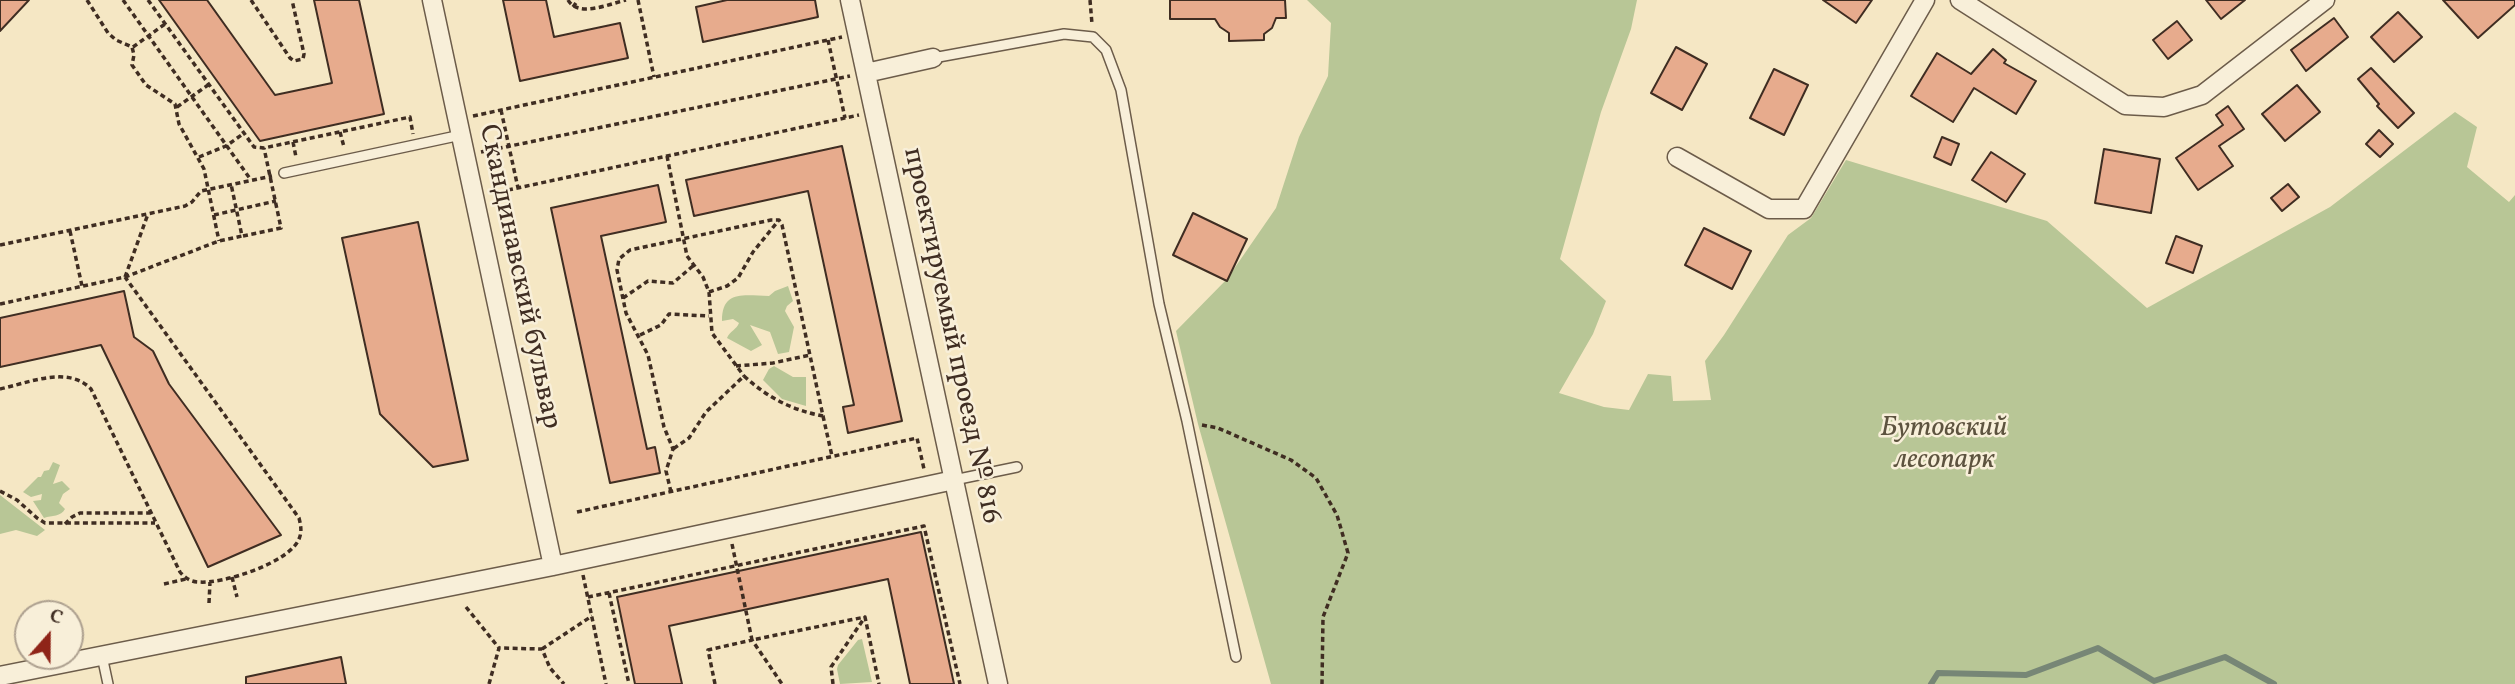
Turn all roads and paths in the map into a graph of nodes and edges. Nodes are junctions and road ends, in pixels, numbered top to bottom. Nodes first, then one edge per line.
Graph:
1 (87, 0) edge
2 (123, 0) edge
3 (148, 0) edge
4 (251, 0) edge
5 (292, 0) edge
6 (432, 0) edge
7 (568, 0) edge
8 (578, 0) edge
9 (626, 0) edge
10 (638, 0) edge
11 (850, 0) edge
12 (1926, 0) edge
13 (1960, 0) edge
14 (2325, 0) edge
15 (573, 7) junction
16 (165, 24) junction
17 (148, 36) junction
18 (132, 47) junction
19 (933, 58) joint
20 (866, 73) junction
21 (654, 77) junction
22 (836, 79) junction
23 (208, 85) junction
24 (191, 97) junction
25 (177, 107) junction
26 (501, 110) junction
27 (410, 117) dead end
28 (459, 127) junction
29 (243, 134) junction
30 (226, 146) junction
31 (509, 146) junction
32 (264, 148) junction
33 (465, 155) junction
34 (667, 156) junction
35 (199, 157) junction
36 (1677, 157) dead end
37 (284, 173) joint
38 (270, 176) junction
39 (251, 180) junction
40 (231, 184) junction
41 (518, 188) junction
42 (208, 189) junction
43 (508, 190) dead end
44 (276, 201) junction
45 (237, 210) junction
46 (149, 214) junction
47 (214, 215) junction
48 (779, 220) junction
49 (70, 230) junction
50 (242, 236) junction
51 (684, 238) junction
52 (219, 241) junction
53 (0, 246) edge
54 (694, 265) junction
55 (125, 277) junction
56 (82, 286) junction
57 (709, 292) junction
58 (623, 298) junction
59 (0, 304) edge
60 (710, 316) junction
61 (639, 335) junction
62 (810, 355) junction
63 (736, 366) junction
64 (744, 376) junction
65 (0, 389) edge
66 (823, 416) junction
67 (1187, 421) junction
68 (673, 449) junction
69 (832, 456) junction
70 (1017, 467) dead end
71 (954, 480) junction
72 (927, 486) junction
73 (0, 491) edge
74 (671, 492) junction
75 (577, 512) dead end
76 (151, 513) junction
77 (156, 523) junction
78 (65, 524) junction
79 (728, 528) junction
80 (580, 560) junction
81 (736, 565) junction
82 (553, 566) junction
83 (232, 577) junction
84 (188, 579) junction
85 (210, 582) junction
86 (164, 584) dead end
87 (609, 593) junction
88 (237, 597) dead end
89 (588, 597) junction
90 (209, 603) dead end
91 (466, 607) dead end
92 (592, 616) junction
93 (865, 617) junction
94 (752, 640) junction
95 (499, 648) junction
96 (542, 649) junction
97 (102, 656) junction
98 (1236, 657) dead end
99 (0, 676) edge
100 (108, 684) edge
101 (489, 684) edge
102 (564, 684) edge
103 (606, 684) edge
104 (629, 684) edge
105 (715, 684) edge
106 (782, 684) edge
107 (833, 684) edge
108 (879, 684) edge
109 (960, 684) edge
110 (998, 684) edge
111 (1322, 684) edge

1 - 18 path
2 - 17 path
3 - 16 path
4 - 5 path
6 - 28 street, Скандинавский бульвар
7 - 15 path
8 - 15 path
9 - 15 path
10 - 21 path
11 - 20 street, проектируемый проезд № 816
12 - 36 street
13 - 14 street
16 - 17 path
16 - 23 path
17 - 18 path
17 - 24 path
18 - 25 path
19 - 20 street
19 - 67 lane
20 - 22 path
20 - 71 street, проектируемый проезд № 816
21 - 22 path
21 - 26 path
22 - 31 path
22 - 34 path
23 - 24 path
23 - 29 path
24 - 25 path
24 - 30 path
25 - 35 path
26 - 28 path
26 - 31 path
27 - 32 path
28 - 33 street, Скандинавский бульвар
28 - 37 lane
29 - 30 path
29 - 32 path
30 - 35 path
30 - 39 path
31 - 33 path
31 - 41 path
32 - 38 path
33 - 82 street, Скандинавский бульвар
34 - 41 path
34 - 51 path
35 - 42 path
37 - 38 path
38 - 39 path
38 - 44 path
39 - 40 path
40 - 42 path
40 - 45 path
41 - 43 path
42 - 46 path
42 - 47 path
44 - 45 path
44 - 50 path
45 - 47 path
45 - 50 path
46 - 49 path
46 - 55 path
47 - 52 path
48 - 51 path
48 - 57 path
48 - 62 path
49 - 53 path
49 - 56 path
50 - 52 path
51 - 54 path
51 - 58 path
52 - 55 path
54 - 57 path
54 - 58 path
55 - 56 path
55 - 83 path
56 - 59 path
57 - 60 path
58 - 61 path
60 - 61 path
60 - 63 path
61 - 68 path
62 - 63 path
62 - 66 path
63 - 64 path
64 - 66 path
64 - 68 path
65 - 76 path
66 - 69 path
67 - 98 lane
67 - 111 path
68 - 74 path
69 - 72 path
69 - 74 path
70 - 71 lane
71 - 72 street
71 - 110 street, проектируемый проезд № 816
72 - 79 street
73 - 78 path
74 - 75 path
76 - 77 path
76 - 78 path
77 - 78 path
77 - 84 path
79 - 80 street
79 - 81 path
80 - 82 street
80 - 89 path
81 - 87 path
81 - 94 path
81 - 109 path
82 - 97 street
83 - 85 path
83 - 88 path
84 - 85 path
84 - 86 path
85 - 90 path
87 - 89 path
87 - 104 path
89 - 92 path
91 - 95 path
92 - 96 path
92 - 103 path
93 - 94 path
93 - 107 path
93 - 108 path
94 - 105 path
94 - 106 path
95 - 96 path
95 - 101 path
96 - 102 path
97 - 99 street
97 - 100 lane

